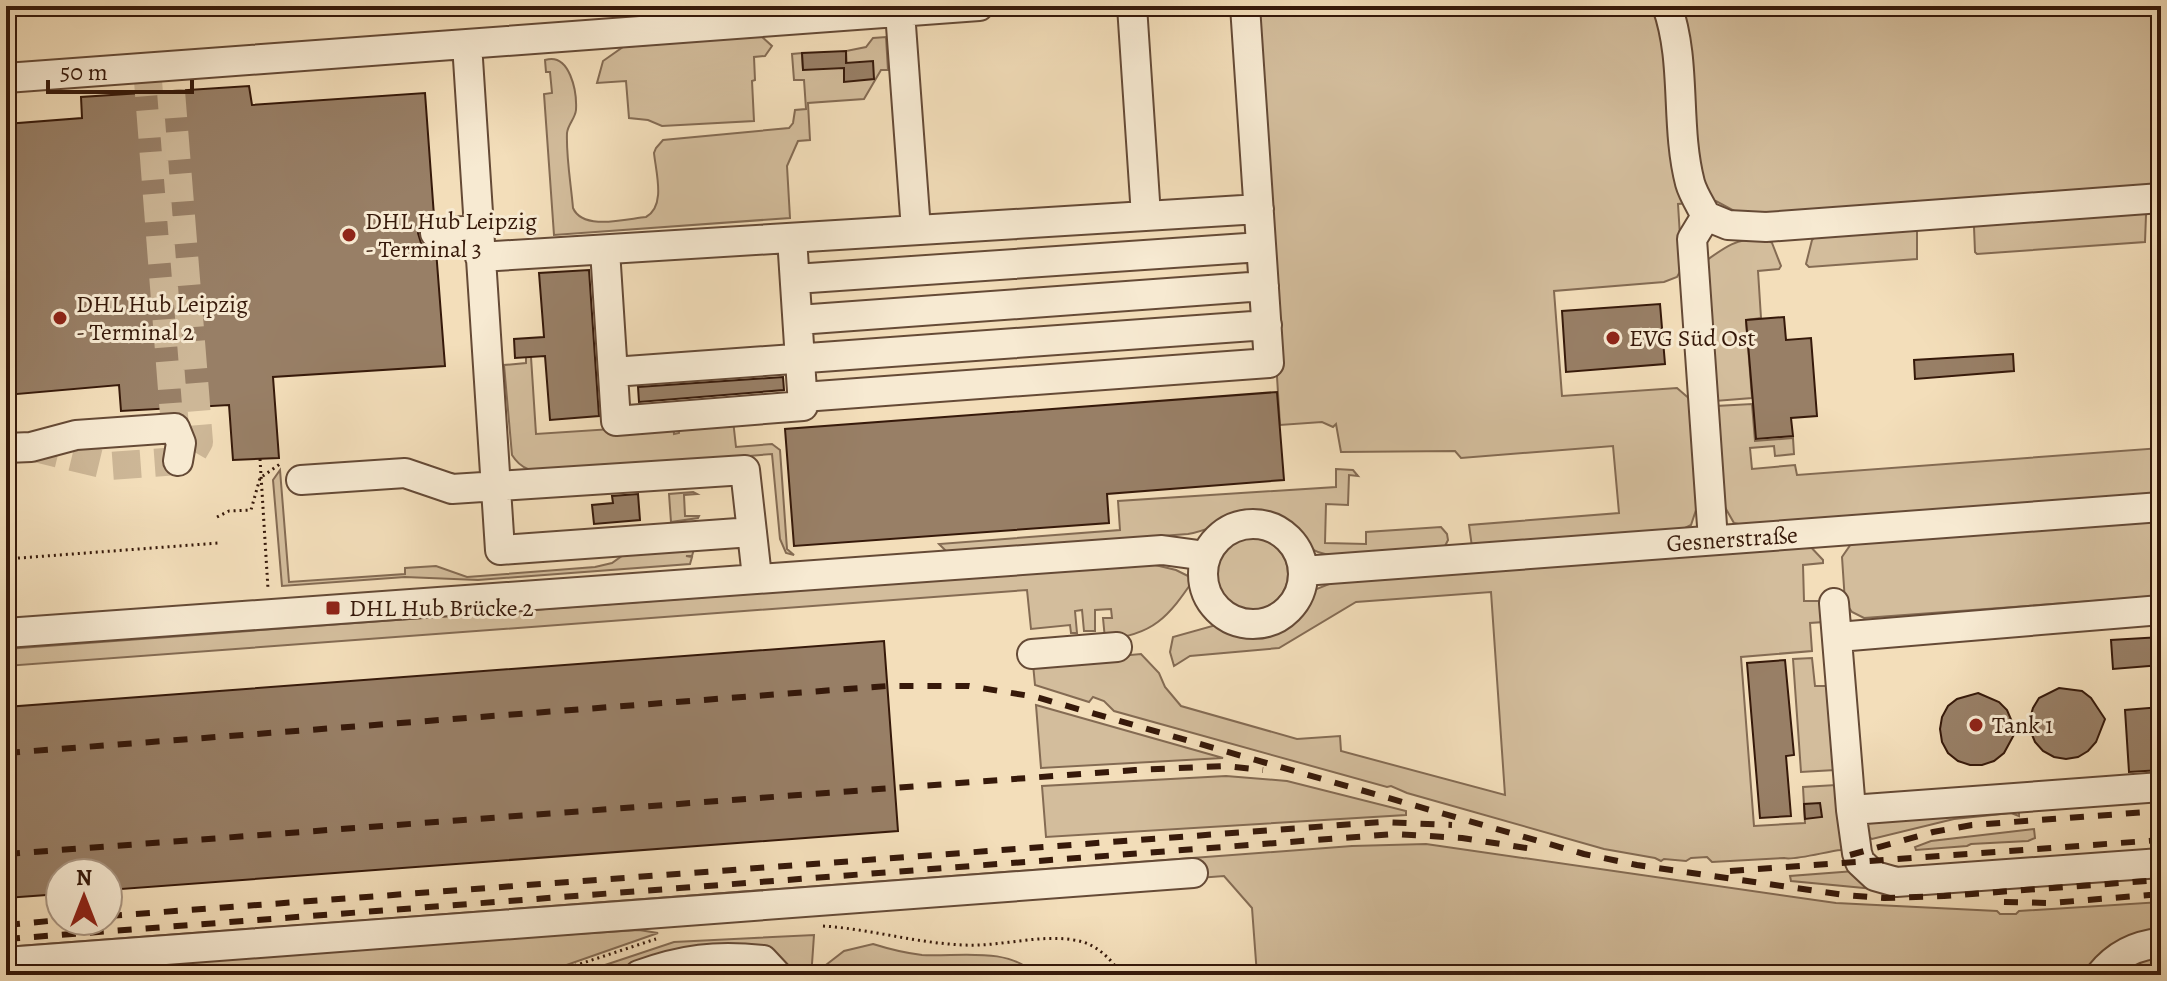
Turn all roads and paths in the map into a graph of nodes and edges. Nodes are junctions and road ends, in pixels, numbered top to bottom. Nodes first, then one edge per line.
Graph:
1 (979, 6) edge
2 (1132, 6) edge
3 (1245, 6) edge
4 (1667, 6) edge
5 (900, 12) junction
6 (719, 16) edge
7 (658, 18) edge
8 (467, 44) junction
9 (6, 78) edge
10 (2161, 198) edge
11 (1259, 209) junction
12 (1146, 216) junction
13 (1706, 216) junction
14 (916, 230) junction
15 (435, 233) dead end
16 (792, 238) junction
17 (479, 244) junction
18 (1261, 247) junction
19 (605, 250) junction
20 (795, 279) junction
21 (1264, 286) junction
22 (798, 320) junction
23 (1267, 325) junction
24 (800, 360) junction
25 (613, 372) junction
26 (803, 402) junction
27 (19, 448) edge
28 (178, 461) dead end
29 (290, 472) joint
30 (495, 486) junction
31 (2161, 507) edge
32 (217, 517) dead end
33 (752, 532) junction
34 (1713, 540) junction
35 (219, 543) dead end
36 (1206, 556) junction
37 (6, 559) edge
38 (1303, 571) junction
39 (757, 577) junction
40 (1834, 603) dead end
41 (2161, 610) edge
42 (6, 633) edge
43 (1838, 637) junction
44 (1117, 647) dead end
45 (1032, 654) dead end
46 (2161, 787) edge
47 (1851, 810) junction
48 (2161, 863) edge
49 (1193, 873) dead end
50 (821, 926) dead end
51 (664, 937) dead end
52 (2161, 943) edge
53 (6, 962) edge
54 (546, 975) edge
55 (639, 975) edge
56 (777, 975) edge
57 (1122, 975) edge
58 (2100, 975) edge

1 - 5 lane
2 - 12 lane
3 - 11 lane
4 - 13 lane
5 - 6 lane
5 - 14 lane
6 - 7 lane
7 - 8 lane
8 - 9 lane
8 - 17 lane
10 - 13 lane
11 - 12 lane
11 - 18 lane
12 - 14 lane
13 - 34 lane
14 - 16 lane
15 - 17 lane
16 - 19 lane
16 - 20 lane
17 - 19 lane
17 - 30 lane
18 - 20 lane
18 - 21 lane
19 - 25 lane
20 - 22 lane
21 - 22 lane
21 - 23 lane
22 - 24 lane
23 - 24 lane
23 - 26 lane
24 - 25 lane
24 - 26 lane
25 - 26 lane
27 - 28 lane
29 - 30 lane
29 - 32 path
30 - 33 lane
30 - 33 lane
31 - 34 lane, Gesnerstraße
33 - 39 lane
34 - 38 lane, Gesnerstraße
35 - 37 path
36 - 38 lane
36 - 38 lane
36 - 39 lane
39 - 42 lane
40 - 43 lane
41 - 43 lane
43 - 47 lane
44 - 45 lane
46 - 47 lane
47 - 48 lane
49 - 53 lane
50 - 57 path
51 - 54 path
52 - 58 lane
55 - 56 lane

